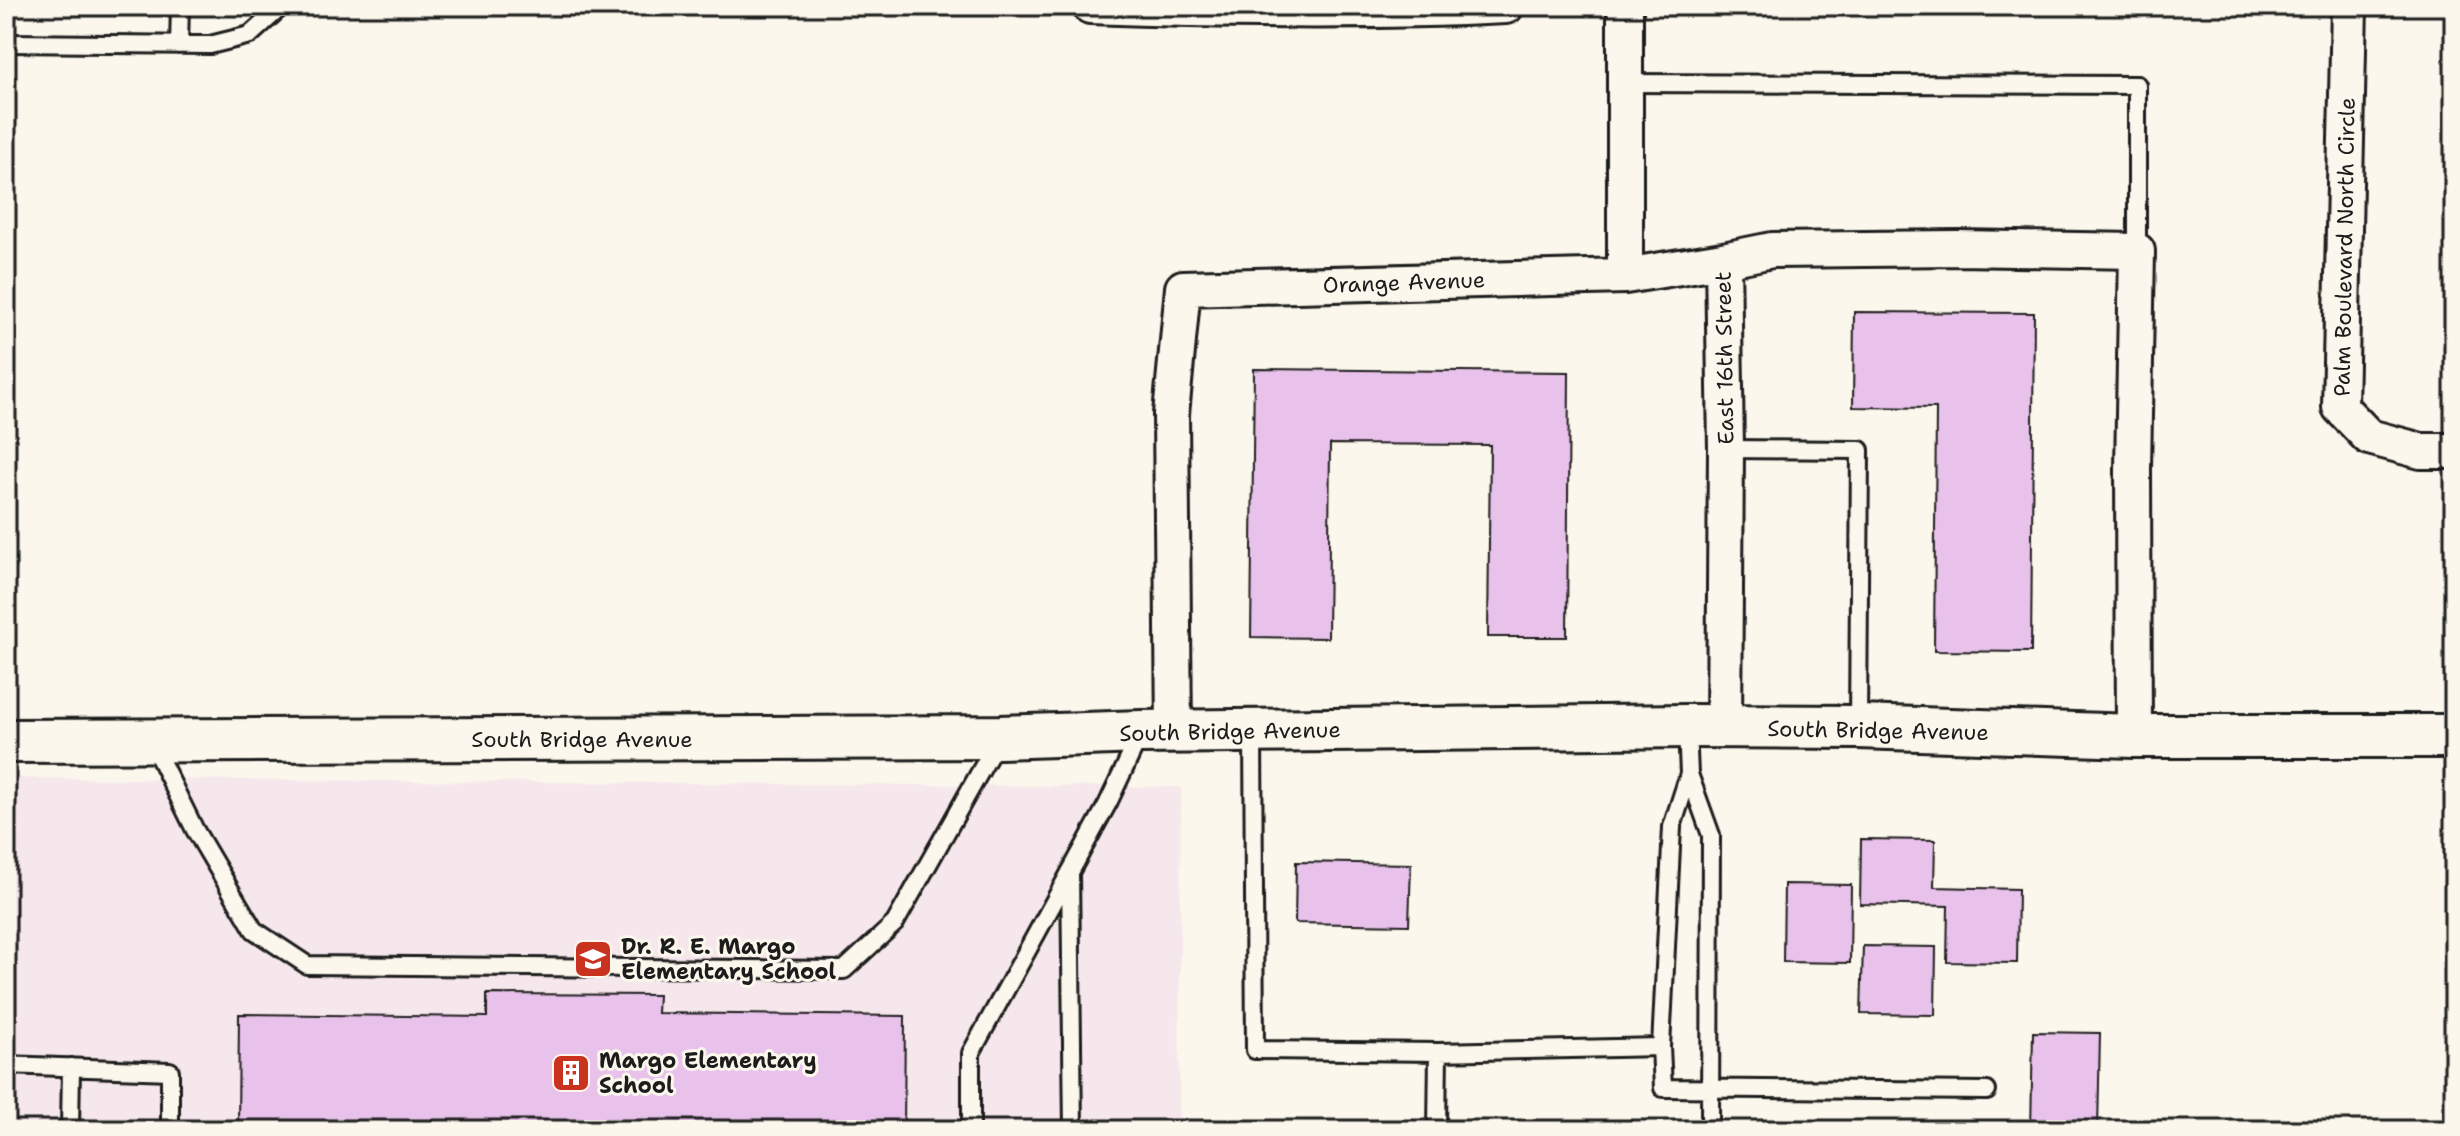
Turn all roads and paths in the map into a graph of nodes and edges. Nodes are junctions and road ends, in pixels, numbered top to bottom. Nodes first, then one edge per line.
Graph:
1 (180, 6) edge
2 (282, 6) edge
3 (1090, 6) edge
4 (1506, 6) edge
5 (1625, 6) edge
6 (2349, 6) edge
7 (6, 43) edge
8 (179, 45) junction
9 (1626, 83) junction
10 (2137, 251) junction
11 (1723, 260) junction
12 (1625, 276) junction
13 (1726, 449) junction
14 (2454, 451) edge
15 (1705, 727) junction
16 (1858, 727) junction
17 (1253, 731) junction
18 (1158, 732) junction
19 (2134, 736) junction
20 (2454, 736) edge
21 (1000, 737) junction
22 (6, 741) edge
23 (152, 742) junction
24 (1689, 774) junction
25 (1070, 870) junction
26 (1661, 1047) junction
27 (1438, 1052) junction
28 (6, 1065) edge
29 (71, 1067) junction
30 (1710, 1087) junction
31 (1987, 1091) dead end
32 (70, 1130) edge
33 (170, 1130) edge
34 (971, 1130) edge
35 (1073, 1130) edge
36 (1437, 1130) edge
37 (1710, 1130) edge

1 - 8 lane
2 - 8 lane
3 - 4 street
5 - 9 street
6 - 14 street, Palm Boulevard North Circle
7 - 8 lane
9 - 10 lane
9 - 12 street
10 - 11 street
10 - 19 street
11 - 12 street, East 16th Street
11 - 13 street, East 16th Street
12 - 18 street, Orange Avenue
13 - 15 street, East 16th Street
13 - 16 lane
15 - 16 street, South Bridge Avenue
15 - 17 street, South Bridge Avenue
15 - 24 lane
16 - 19 street, South Bridge Avenue
17 - 18 street, South Bridge Avenue
17 - 27 lane
18 - 21 street, South Bridge Avenue
18 - 25 lane
19 - 20 street, South Bridge Avenue
21 - 23 street, South Bridge Avenue
21 - 23 lane
22 - 23 street, South Bridge Avenue
24 - 26 lane
24 - 30 lane
25 - 34 lane
25 - 35 lane
26 - 27 lane
26 - 30 lane
27 - 36 lane
28 - 29 lane
29 - 32 lane
29 - 33 lane
30 - 31 lane
30 - 37 lane

